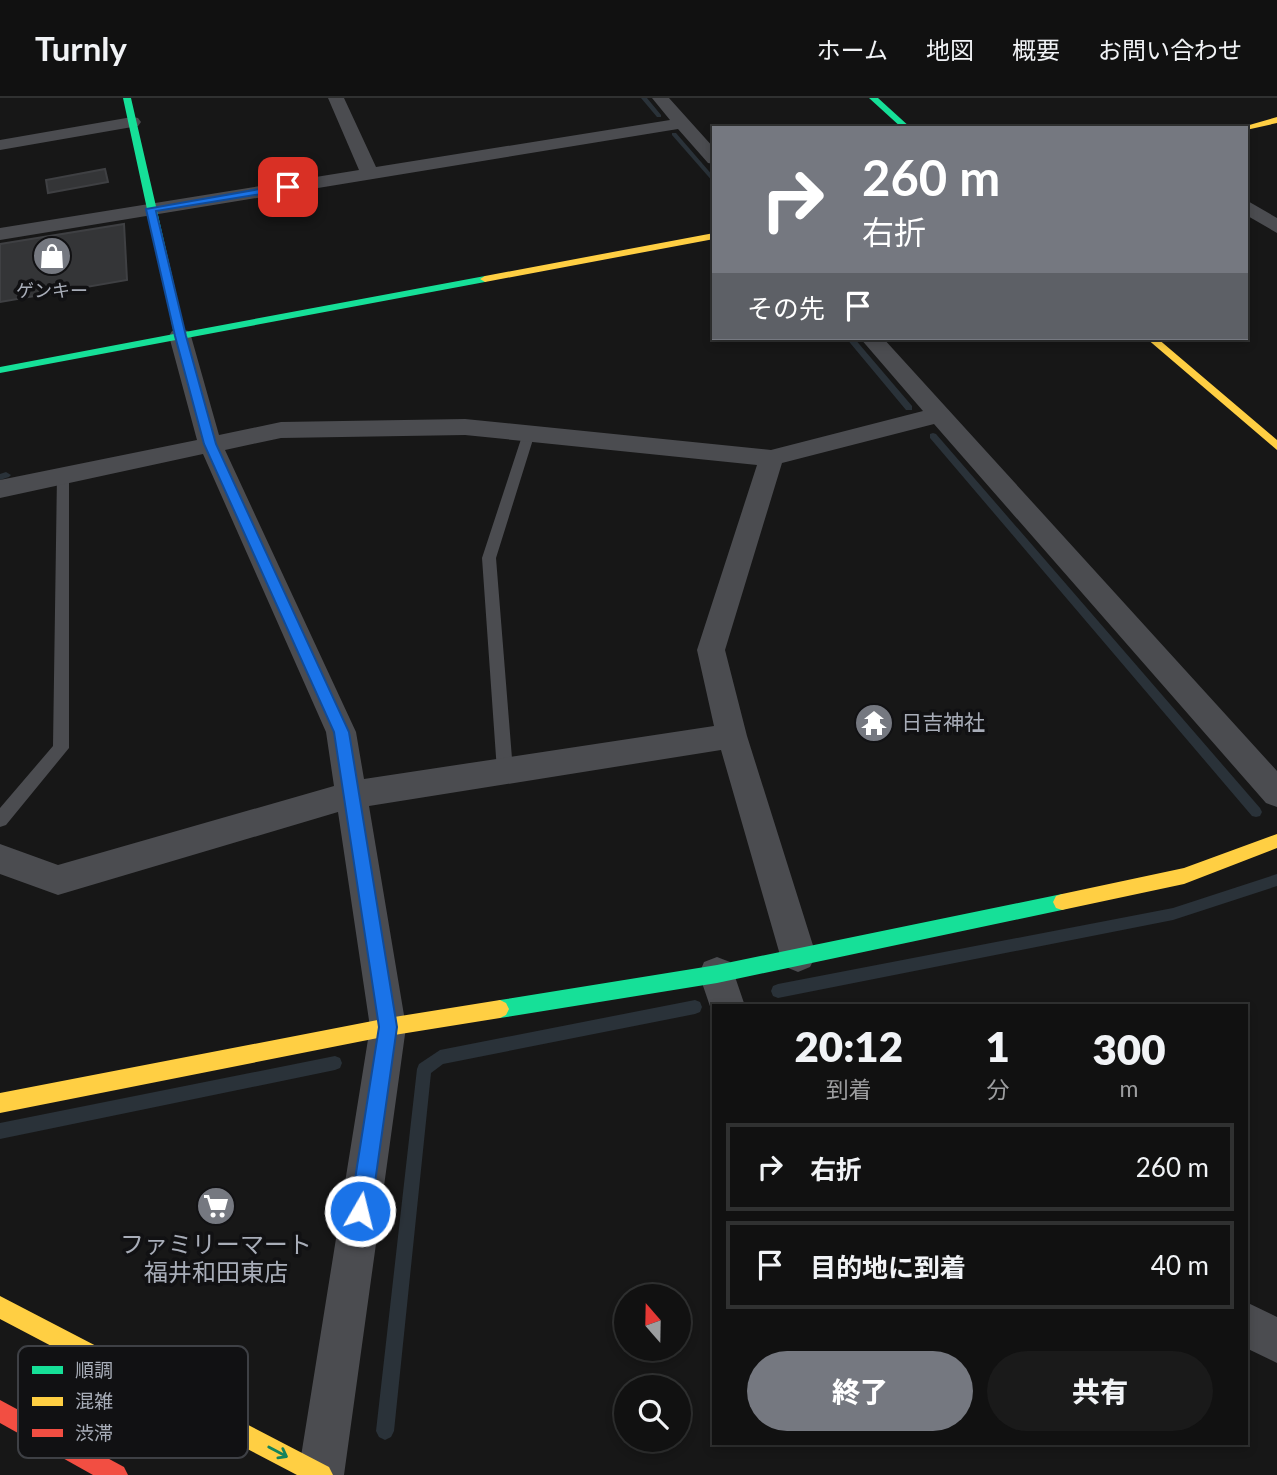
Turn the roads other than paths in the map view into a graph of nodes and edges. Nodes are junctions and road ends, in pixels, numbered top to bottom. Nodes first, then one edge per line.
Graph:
1 (127, 98) edge
2 (336, 98) edge
3 (660, 98) edge
4 (873, 98) edge
5 (1277, 120) edge
6 (132, 122) junction
7 (682, 123) junction
8 (905, 126) edge
9 (1248, 127) edge
10 (0, 145) edge
11 (712, 157) edge
12 (370, 174) junction
13 (151, 209) junction
14 (1261, 210) edge
15 (1277, 227) edge
16 (0, 234) edge
17 (712, 236) edge
18 (180, 336) junction
19 (874, 340) edge
20 (1153, 340) edge
21 (0, 370) edge
22 (939, 415) junction
23 (529, 433) junction
24 (210, 444) junction
25 (1277, 446) edge
26 (771, 458) junction
27 (63, 475) junction
28 (0, 489) edge
29 (732, 736) junction
30 (505, 771) junction
31 (1277, 793) edge
32 (350, 795) junction
33 (0, 820) edge
34 (1277, 841) edge
35 (0, 859) edge
36 (798, 955) junction
37 (722, 990) edge
38 (388, 1027) junction
39 (0, 1103) edge
40 (0, 1307) edge
41 (1248, 1325) edge
42 (1277, 1341) edge
43 (75, 1346) edge
44 (0, 1411) edge
45 (18, 1421) edge
46 (248, 1437) edge
47 (85, 1458) edge
48 (116, 1475) edge
49 (321, 1475) edge

1 - 6 main road
2 - 12 street
3 - 7 street
4 - 8 main road
5 - 9 main road
6 - 10 street
6 - 13 main road
7 - 11 street
7 - 12 street
12 - 13 street
13 - 16 street
13 - 18 main road
14 - 15 street
17 - 18 main road
18 - 21 main road
18 - 24 street
19 - 22 street
20 - 25 main road
22 - 26 street
22 - 31 street
23 - 24 street
23 - 26 street
23 - 30 lane
24 - 27 street
24 - 32 street
26 - 29 street
27 - 28 street
27 - 33 lane
29 - 30 street
29 - 36 street
30 - 32 street
32 - 35 street
32 - 38 street
34 - 36 main road
36 - 37 main road
37 - 38 main road
38 - 39 main road
38 - 49 street
40 -> 43 main road
41 - 42 street
44 - 45 main road
46 -> 49 main road
47 - 48 main road

